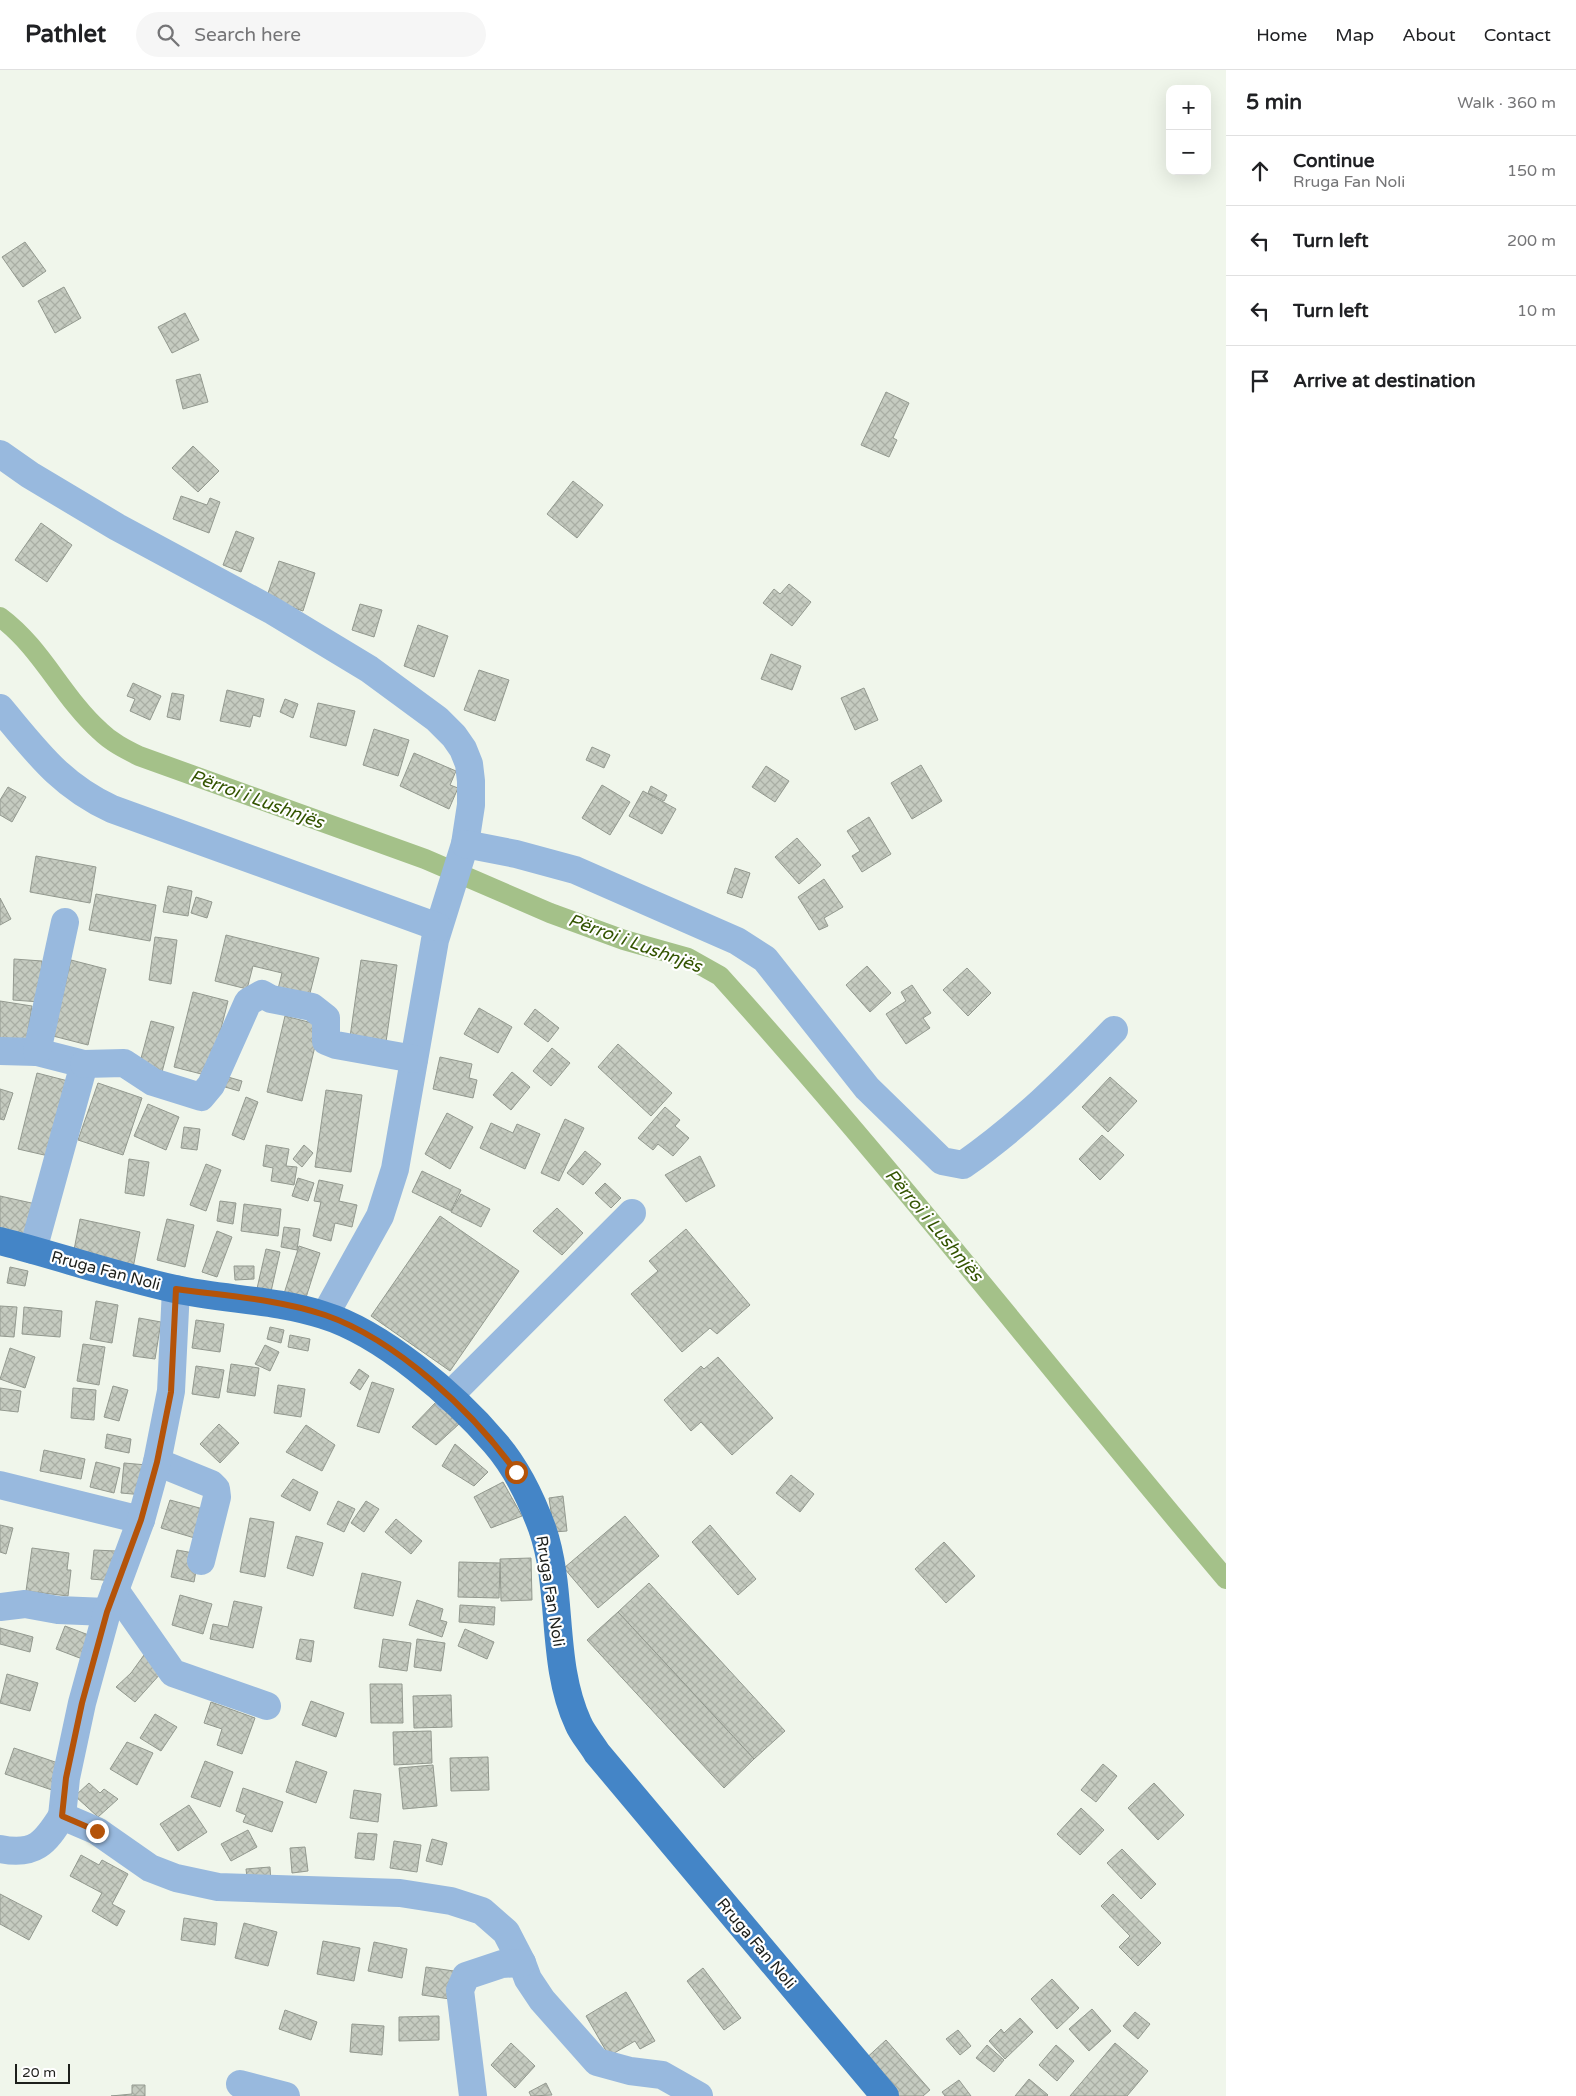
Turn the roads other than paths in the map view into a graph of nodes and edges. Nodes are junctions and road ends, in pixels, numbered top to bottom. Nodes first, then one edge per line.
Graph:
1 (0, 454) edge
2 (0, 708) edge
3 (465, 848) junction
4 (441, 918) junction
5 (66, 922) dead end
6 (1114, 1030) dead end
7 (0, 1051) edge
8 (37, 1052) junction
9 (414, 1059) junction
10 (84, 1064) junction
11 (632, 1213) dead end
12 (0, 1241) edge
13 (33, 1250) junction
14 (176, 1289) junction
15 (324, 1315) junction
16 (448, 1397) junction
17 (157, 1462) junction
18 (0, 1485) edge
19 (141, 1520) junction
20 (200, 1561) dead end
21 (111, 1601) junction
22 (0, 1607) edge
23 (267, 1706) dead end
24 (62, 1816) junction
25 (0, 1849) edge
26 (522, 1963) junction
27 (240, 2084) dead end
28 (286, 2096) edge
29 (473, 2096) edge
30 (699, 2096) edge
31 (885, 2096) edge

1 - 3 street
2 - 4 street
3 - 4 street
3 - 6 street
4 - 9 street
5 - 8 street
7 - 8 street
8 - 10 street
9 - 10 street
9 - 15 street
10 - 13 street
11 - 16 street
12 - 13 main road, Rruga Fan Noli
13 - 14 main road, Rruga Fan Noli
14 - 15 main road, Rruga Fan Noli
14 - 17 street
15 - 16 main road, Rruga Fan Noli
16 - 31 main road, Rruga Fan Noli
17 - 19 street
17 - 20 street
18 - 19 street
19 - 21 street
21 - 22 street
21 - 23 street
21 - 24 street
24 - 25 street
24 - 26 street
26 - 29 street
26 - 30 street
27 - 28 street

